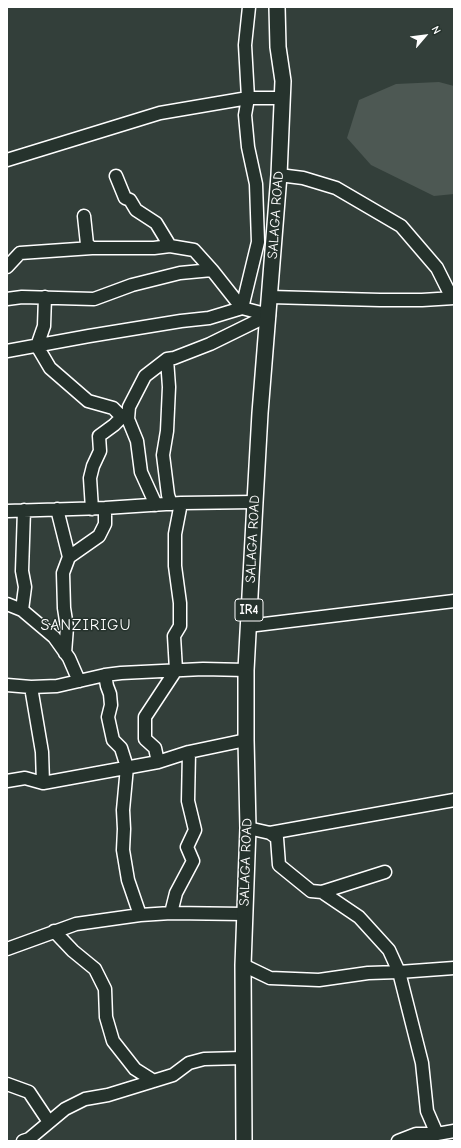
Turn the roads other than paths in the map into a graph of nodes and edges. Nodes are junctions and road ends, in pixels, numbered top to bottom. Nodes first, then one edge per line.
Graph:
1 (249, 7) edge
2 (277, 7) edge
3 (248, 98) junction
4 (283, 98) junction
5 (7, 160) edge
6 (279, 174) junction
7 (116, 176) dead end
8 (84, 216) dead end
9 (170, 246) junction
10 (92, 248) junction
11 (7, 267) edge
12 (212, 270) junction
13 (270, 297) junction
14 (45, 298) junction
15 (453, 298) edge
16 (7, 299) edge
17 (242, 308) junction
18 (269, 315) junction
19 (37, 346) junction
20 (7, 351) edge
21 (167, 359) junction
22 (125, 418) junction
23 (254, 502) junction
24 (176, 504) junction
25 (156, 506) junction
26 (92, 508) junction
27 (105, 508) junction
28 (57, 509) junction
29 (24, 510) junction
30 (7, 511) edge
31 (68, 557) junction
32 (454, 601) edge
33 (7, 604) edge
34 (22, 610) junction
35 (248, 626) junction
36 (65, 653) junction
37 (176, 670) junction
38 (246, 670) junction
39 (105, 675) junction
40 (79, 681) junction
41 (7, 686) edge
42 (31, 687) junction
43 (246, 740) junction
44 (189, 752) junction
45 (158, 762) junction
46 (127, 768) junction
47 (7, 782) edge
48 (43, 783) junction
49 (454, 800) edge
50 (248, 828) junction
51 (270, 833) junction
52 (385, 872) dead end
53 (322, 892) junction
54 (171, 913) junction
55 (245, 914) junction
56 (140, 915) junction
57 (54, 931) junction
58 (7, 948) edge
59 (243, 966) junction
60 (454, 968) edge
61 (399, 972) junction
62 (243, 1058) junction
63 (154, 1081) junction
64 (7, 1084) edge
65 (49, 1122) junction
66 (454, 1131) edge
67 (437, 1134) junction
68 (23, 1141) edge
69 (244, 1141) edge
70 (398, 1141) edge

1 - 3 street
2 - 4 main road, SALAGA ROAD / IR4
3 - 4 street
3 - 5 street
3 - 17 street
4 - 6 main road, SALAGA ROAD / IR4
6 - 13 main road, SALAGA ROAD / IR4
6 - 15 street
7 - 9 street
8 - 10 street
9 - 10 street
9 - 12 street
10 - 11 street
12 - 14 street
12 - 17 street
13 - 15 street
13 - 18 main road, SALAGA ROAD / IR4
14 - 16 street
14 - 19 street
17 - 18 street
17 - 19 street
18 - 21 street
18 - 23 main road, SALAGA ROAD / IR4
19 - 20 street
19 - 22 street
21 - 22 street
21 - 24 street
22 - 25 street
22 - 26 street
23 - 24 street
23 - 35 main road, SALAGA ROAD / IR4
24 - 25 street
24 - 37 street
25 - 27 street
26 - 27 street
26 - 28 street
27 - 31 street
28 - 29 street
28 - 31 street
29 - 30 street
29 - 34 street
31 - 36 street
32 - 35 street
33 - 34 street
34 - 36 street
35 - 38 main road, SALAGA ROAD / IR4
36 - 40 street
37 - 38 street
37 - 39 street
37 - 45 street
38 - 43 main road, SALAGA ROAD / IR4
39 - 40 street
39 - 46 street
40 - 42 street
41 - 42 street
42 - 48 street
43 - 44 street
43 - 50 main road, SALAGA ROAD / IR4
44 - 45 street
44 - 54 street
45 - 46 street
46 - 48 street
46 - 56 street
47 - 48 street
49 - 51 street
50 - 51 street
50 - 55 main road, SALAGA ROAD / IR4
51 - 53 street
52 - 53 street
53 - 61 street
54 - 55 street
54 - 56 street
55 - 59 main road, SALAGA ROAD / IR4
56 - 57 street
57 - 58 street
57 - 63 street
59 - 61 street
59 - 62 main road, SALAGA ROAD / IR4
60 - 61 street
61 - 67 street
62 - 63 street
62 - 69 main road, SALAGA ROAD / IR4
63 - 65 street
64 - 65 street
65 - 68 street
66 - 67 street
67 - 70 street

